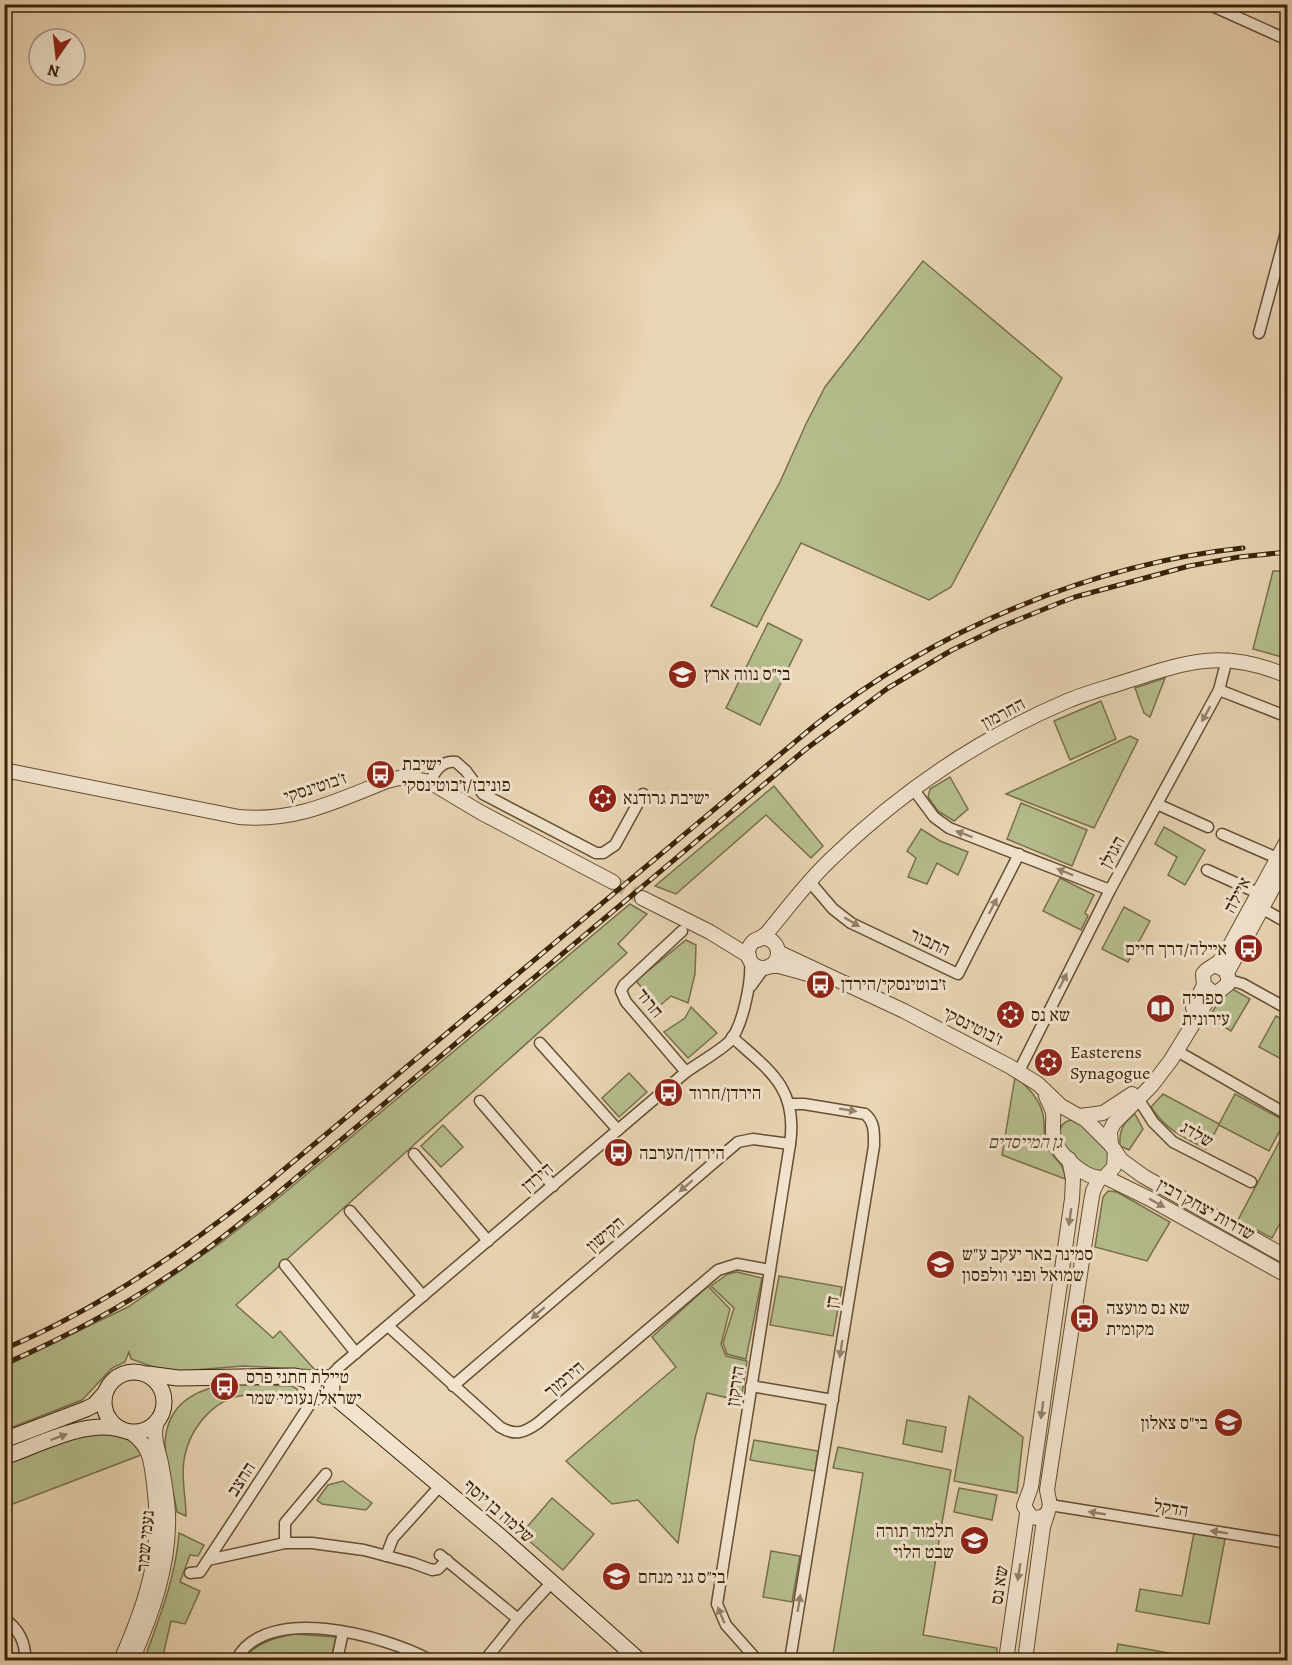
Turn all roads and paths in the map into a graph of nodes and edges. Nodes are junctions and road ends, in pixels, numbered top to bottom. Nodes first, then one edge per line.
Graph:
1 (1208, 4) edge
2 (1287, 40) edge
3 (1287, 225) edge
4 (1259, 333) dead end
5 (1227, 659) junction
6 (1287, 676) edge
7 (1219, 690) junction
8 (1287, 717) edge
9 (4, 770) edge
10 (430, 782) junction
11 (914, 790) junction
12 (643, 794) dead end
13 (1157, 804) junction
14 (1208, 827) dead end
15 (1222, 834) dead end
16 (1287, 839) edge
17 (1019, 854) junction
18 (1282, 859) edge
19 (1207, 870) dead end
20 (613, 882) tunnel mouth
21 (810, 882) junction
22 (1110, 890) junction
23 (1258, 893) junction
24 (642, 898) tunnel mouth
25 (1261, 908) junction
26 (785, 910) junction
27 (1287, 923) edge
28 (682, 931) dead end
29 (753, 949) junction
30 (777, 949) junction
31 (1214, 965) junction
32 (767, 967) junction
33 (1228, 977) junction
34 (856, 988) junction
35 (749, 989) junction
36 (1210, 989) junction
37 (1287, 1009) edge
38 (732, 1037) junction
39 (540, 1043) dead end
40 (1177, 1051) junction
41 (1018, 1071) junction
42 (686, 1072) junction
43 (1038, 1084) junction
44 (1139, 1100) junction
45 (480, 1101) dead end
46 (790, 1104) junction
47 (1283, 1112) dead end
48 (1078, 1115) junction
49 (618, 1130) junction
50 (1053, 1130) junction
51 (790, 1144) junction
52 (1113, 1148) junction
53 (414, 1154) dead end
54 (1069, 1159) junction
55 (1102, 1178) junction
56 (1251, 1182) dead end
57 (553, 1186) junction
58 (350, 1211) dead end
59 (488, 1241) junction
60 (1287, 1258) edge
61 (285, 1265) dead end
62 (770, 1270) junction
63 (1287, 1276) edge
64 (423, 1296) junction
65 (388, 1326) junction
66 (356, 1353) junction
67 (145, 1373) junction
68 (216, 1376) junction
69 (453, 1386) junction
70 (751, 1386) junction
71 (322, 1388) junction
72 (105, 1394) junction
73 (833, 1400) junction
74 (165, 1406) junction
75 (158, 1422) junction
76 (125, 1431) junction
77 (4, 1440) edge
78 (4, 1457) edge
79 (326, 1474) dead end
80 (440, 1486) junction
81 (1029, 1495) junction
82 (1048, 1506) junction
83 (1027, 1514) junction
84 (285, 1543) junction
85 (1287, 1543) edge
86 (386, 1556) junction
87 (208, 1560) junction
88 (190, 1573) dead end
89 (551, 1583) junction
90 (4, 1619) edge
91 (518, 1619) junction
92 (343, 1632) junction
93 (491, 1659) edge
94 (25, 1660) edge
95 (121, 1660) edge
96 (132, 1660) edge
97 (236, 1660) edge
98 (337, 1660) edge
99 (430, 1660) edge
100 (639, 1660) edge
101 (757, 1660) edge
102 (790, 1660) edge
103 (1006, 1660) edge
104 (1025, 1660) edge

1 - 2 street
3 - 4 street
5 - 6 street, החרמון
5 - 7 street, הגולן
5 - 11 street, החרמון
7 - 8 street
7 -> 13 street, הגולן
9 - 10 street, ז'בוטינסקי
10 - 12 street
10 - 20 street, ז'בוטינסקי
17 -> 11 street, הגולן
11 - 21 street, החרמון
13 - 14 street
13 - 22 street, הגולן
15 - 18 street
16 - 18 street, איילה
21 -> 17 street, התבור
22 -> 17 street, הגולן
18 - 23 street, איילה
18 - 25 street, איילה
19 - 23 street
21 - 26 street, החרמון
41 -> 22 street
23 - 31 street, איילה
24 - 29 street
25 - 27 street
25 - 33 street, איילה
26 - 29 street, החרמון
26 - 30 street, החרמון
28 - 42 street, חרוד
29 - 30 street
29 - 32 street
29 - 35 street
30 - 32 street
30 - 34 street, ז'בוטינסקי
31 - 33 street
31 - 36 street
32 - 34 street, ז'בוטינסקי
32 - 35 street
33 - 36 street
33 - 37 street
34 - 41 street, ז'בוטינסקי
35 - 38 street
36 - 40 street
36 - 48 street
38 - 42 street, הירדן
38 - 46 street
39 - 49 street
40 - 44 street
40 - 47 street
41 - 43 street, ז'בוטינסקי
42 - 49 street, הירדן
43 - 48 street, ז'בוטינסקי
43 - 50 street, ז'בוטינסקי
44 - 52 street
44 - 56 street, שלדג
45 - 57 street
46 - 51 street, הירקון
46 -> 73 street, דן
48 - 50 street
48 - 52 street, שדרות יצחק רבין
49 - 57 street, הירדן
50 - 54 street, ז'בוטינסקי
51 - 62 street, הירקון
51 -> 69 street, הקישון
52 - 55 street, שא נס
52 - 60 street, שדרות יצחק רבין
53 - 59 street
54 - 55 street, שדרות יצחק רבין
54 -> 81 street
55 -> 63 street, שדרות יצחק רבין
55 - 82 street, שא נס
57 - 59 street, הירדן
58 - 64 street
59 - 64 street, הירדן
61 - 66 street
62 - 69 street, הירמוך
62 - 70 street, הירקון
64 - 65 street, הירדן
65 - 66 street, הירדן
65 - 69 street, הירמוך
66 - 71 street, הירדן
67 - 68 main road
67 - 72 main road
67 - 74 main road
68 - 71 main road
68 - 74 main road
70 - 73 street
101 -> 70 street, הירקון
71 - 80 main road, שלמה בן יוסף
71 - 87 street, החצב
72 - 76 main road
72 - 77 main road
102 -> 73 street, דן
74 - 75 main road
75 - 76 main road
75 - 96 street, נעמי שמר
78 -> 76 main road
76 - 95 street, נעמי שמר
79 - 84 street
80 - 86 street
80 - 89 main road, שלמה בן יוסף
81 - 82 street
81 - 83 street
82 - 83 street
85 -> 82 street, הדקל
82 - 104 street, שא נס
83 -> 103 street, שא נס
84 - 86 street
84 - 87 street
86 - 91 street
87 - 88 street, החצב
89 - 91 street
89 - 100 main road, שלמה בן יוסף
90 - 94 street
91 - 93 street
92 - 97 street
92 - 98 street
92 - 99 street

